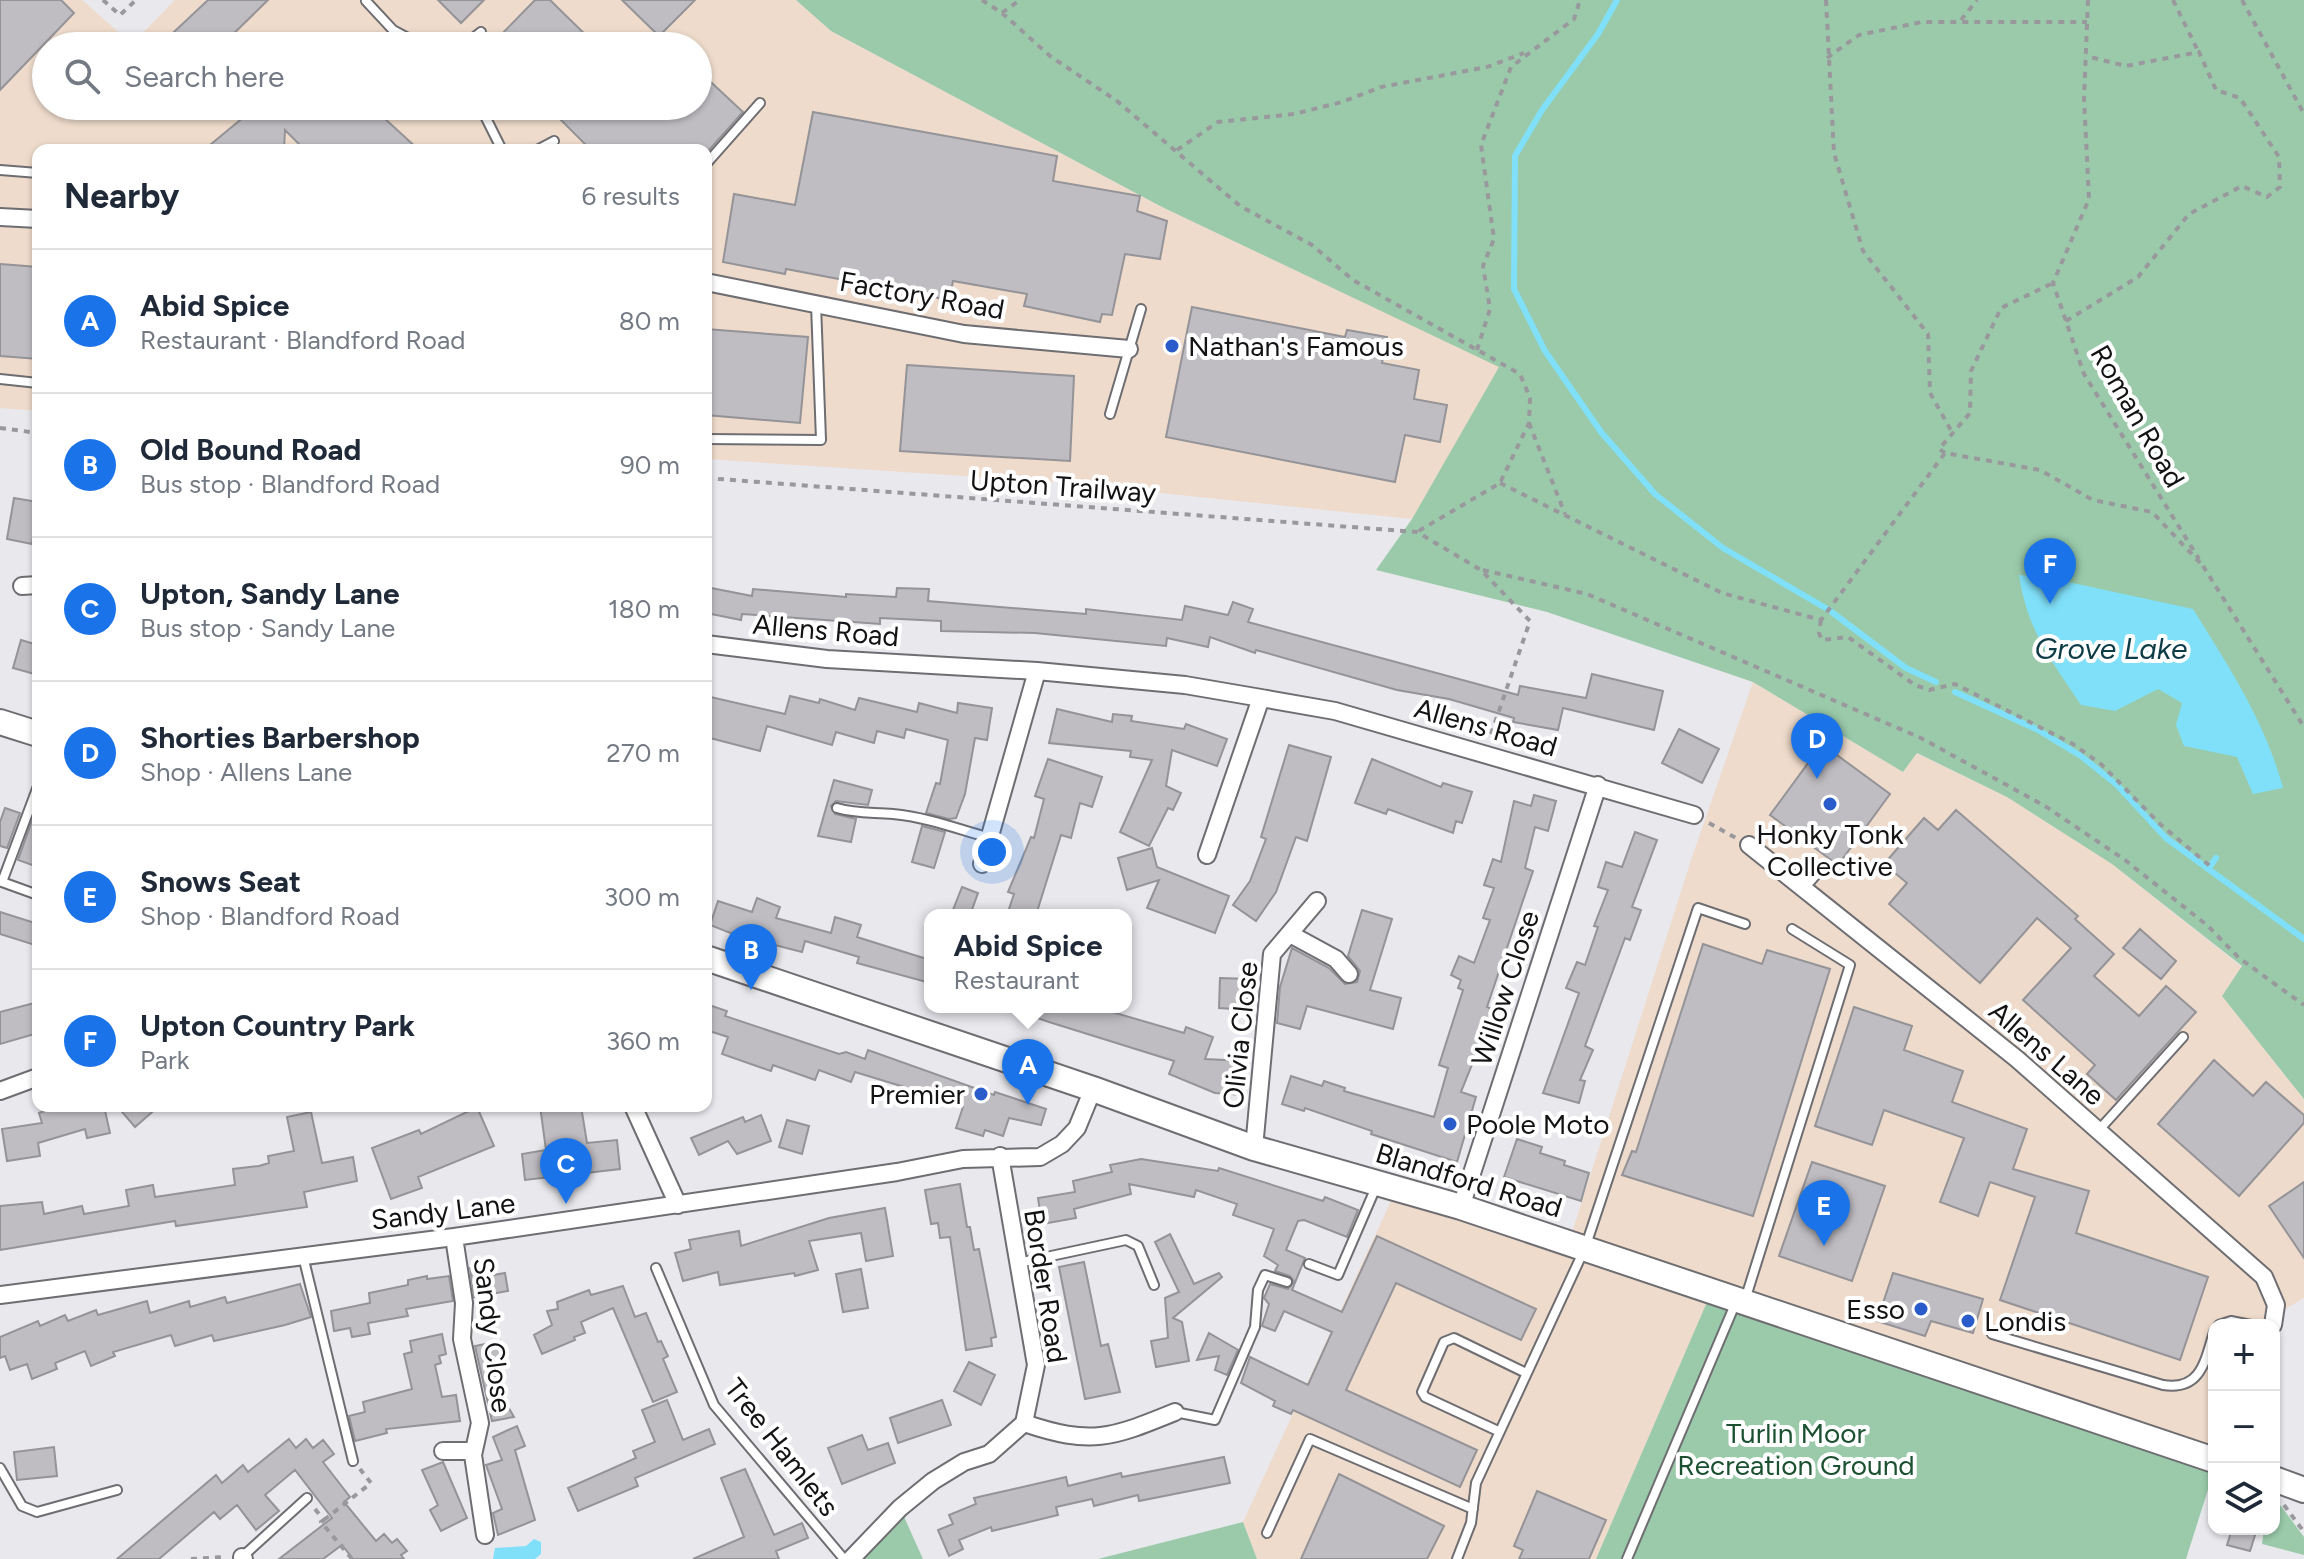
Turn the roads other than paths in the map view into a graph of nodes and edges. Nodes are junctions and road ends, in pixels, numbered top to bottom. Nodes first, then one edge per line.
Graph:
1 (366, 1) edge
2 (397, 32) edge
3 (760, 103) dead end
4 (487, 120) edge
5 (554, 141) dead end
6 (499, 144) edge
7 (548, 144) edge
8 (712, 157) edge
9 (0, 170) edge
10 (32, 173) edge
11 (0, 217) edge
12 (32, 219) edge
13 (712, 283) edge
14 (816, 302) junction
15 (1141, 309) dead end
16 (1129, 349) junction
17 (0, 379) edge
18 (32, 382) edge
19 (1110, 414) dead end
20 (712, 439) edge
21 (712, 645) edge
22 (1037, 671) junction
23 (1261, 698) junction
24 (0, 722) edge
25 (32, 732) edge
26 (1598, 785) junction
27 (32, 802) edge
28 (837, 808) dead end
29 (1694, 815) road end
30 (990, 838) junction
31 (1749, 845) road end
32 (1207, 855) dead end
33 (982, 864) dead end
34 (1814, 871) dead end
35 (1801, 886) junction
36 (32, 893) edge
37 (1317, 901) dead end
38 (1745, 924) dead end
39 (1792, 929) dead end
40 (1290, 934) junction
41 (712, 960) edge
42 (1349, 974) dead end
43 (2183, 1037) dead end
44 (32, 1079) edge
45 (1093, 1089) junction
46 (0, 1091) edge
47 (636, 1112) edge
48 (2097, 1131) junction
49 (1254, 1148) junction
50 (1000, 1156) junction
51 (1378, 1183) junction
52 (678, 1205) junction
53 (1461, 1207) junction
54 (454, 1237) junction
55 (1585, 1248) junction
56 (303, 1255) junction
57 (1017, 1263) junction
58 (1309, 1264) dead end
59 (656, 1268) dead end
60 (1287, 1282) dead end
61 (1154, 1285) dead end
62 (0, 1295) edge
63 (1740, 1301) junction
64 (2274, 1319) edge
65 (1992, 1334) dead end
66 (2208, 1348) edge
67 (1526, 1373) junction
68 (1175, 1412) joint
69 (1024, 1423) junction
70 (1498, 1431) junction
71 (443, 1451) dead end
72 (474, 1451) junction
73 (2208, 1458) edge
74 (353, 1461) road end
75 (0, 1468) edge
76 (117, 1490) dead end
77 (2280, 1490) edge
78 (2304, 1490) edge
79 (307, 1498) road end
80 (1473, 1509) junction
81 (1267, 1533) dead end
82 (485, 1535) dead end
83 (243, 1558) edge
84 (844, 1559) edge
85 (851, 1559) edge
86 (1457, 1559) edge
87 (1627, 1559) edge

1 - 2 lane
3 - 8 lane
4 - 6 lane
5 - 7 lane
9 - 10 lane
11 - 12 street
13 - 14 street, Factory Road
14 - 16 street, Factory Road
14 - 20 lane
15 - 16 lane
16 - 19 lane
17 - 18 lane
21 - 22 street, Allens Road
22 - 23 street, Allens Road
22 - 30 street
23 - 26 street, Allens Road
23 - 32 street
24 - 25 main road
26 - 29 street, Allens Road
26 - 53 street, Willow Close
27 - 36 lane
28 - 30 lane
30 - 33 street
31 - 35 street, Allens Lane
34 - 35 street
35 - 48 street, Allens Lane
37 - 40 street, Olivia Close
38 - 55 lane
39 - 63 lane
40 - 42 street, Olivia Close
40 - 49 street, Olivia Close
41 - 45 main road, Blandford Road
43 - 48 lane
44 - 46 street
45 - 49 main road, Blandford Road
45 - 50 street, Sandy Lane
47 - 52 street
48 - 64 street, Allens Lane
49 - 51 main road, Blandford Road
50 - 52 street, Sandy Lane
50 - 57 street, Border Road
51 - 53 main road, Blandford Road
51 - 58 lane
52 - 54 street, Sandy Lane
53 - 55 main road, Blandford Road
54 - 56 street, Sandy Lane
54 - 72 street, Sandy Close
55 - 63 main road, Blandford Road
55 - 67 lane
56 - 62 street, Sandy Lane
56 - 74 lane
57 - 61 lane
57 - 69 street, Border Road
59 - 84 lane, Tree Hamlets
60 - 68 lane
63 - 73 main road, Blandford Road
63 - 87 lane
65 - 66 lane
67 - 70 lane
67 - 70 lane
68 - 69 street
69 - 85 street
70 - 80 lane
71 - 72 street
72 - 82 street, Sandy Close
75 - 76 lane
77 - 78 main road
79 - 83 lane
80 - 81 lane
80 - 86 lane

